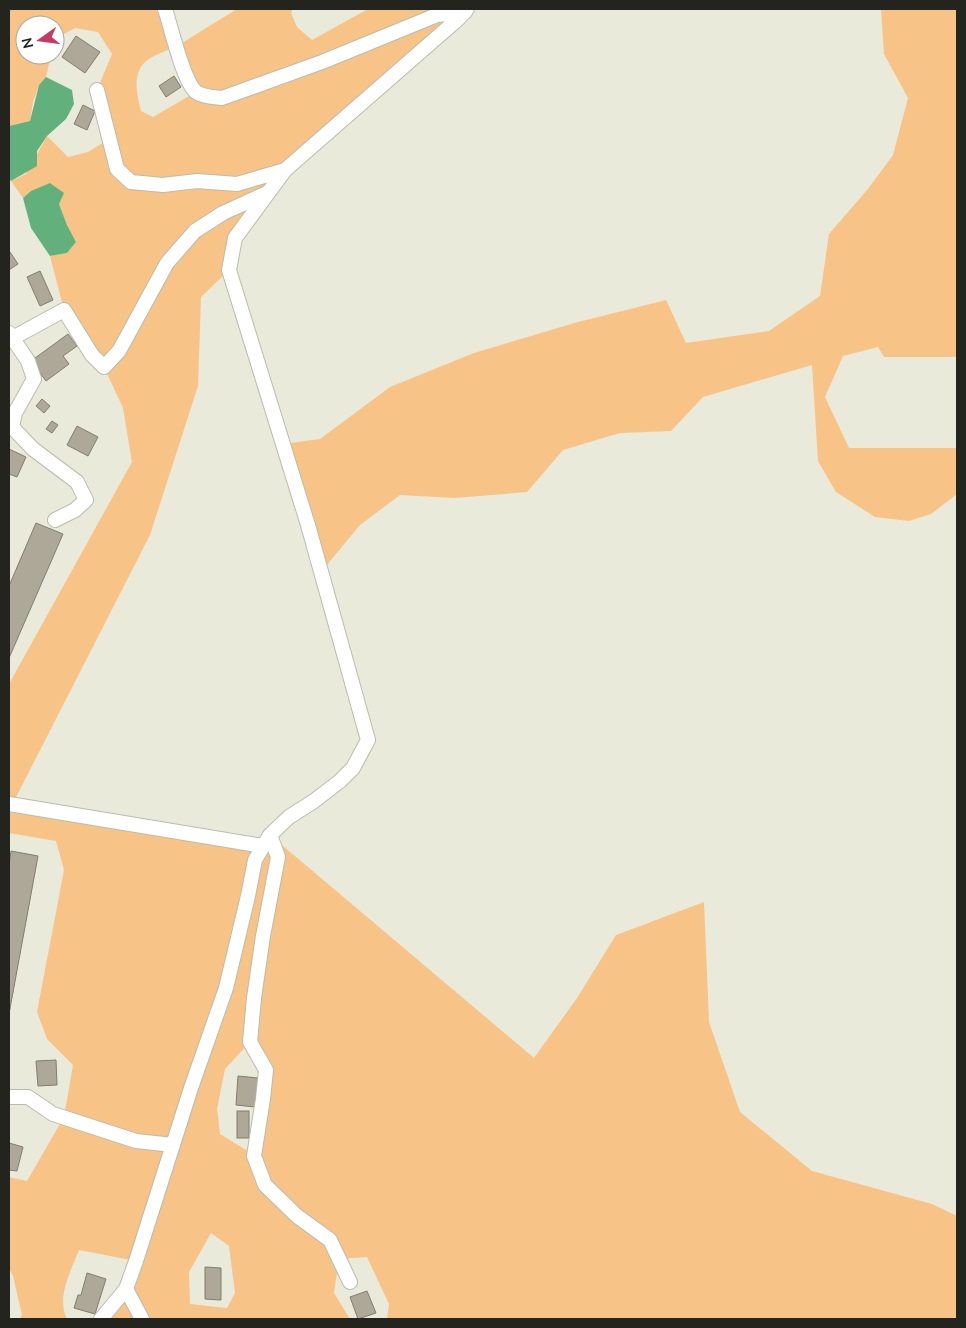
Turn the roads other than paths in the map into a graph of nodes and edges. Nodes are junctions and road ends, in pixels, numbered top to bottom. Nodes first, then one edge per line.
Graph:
1 (165, 9) edge
2 (466, 10) edge
3 (97, 90) dead end
4 (285, 170) junction
5 (269, 192) junction
6 (10, 337) edge
7 (55, 520) dead end
8 (9, 804) edge
9 (266, 841) junction
10 (9, 1097) edge
11 (173, 1145) junction
12 (350, 1282) dead end
13 (126, 1289) junction
14 (101, 1319) edge
15 (142, 1319) edge

1 - 2 street
2 - 4 street
3 - 4 street
4 - 5 street
5 - 6 street
5 - 9 street
6 - 7 street
8 - 9 street
9 - 11 street
9 - 12 street
10 - 11 street
11 - 13 street
13 - 14 street
13 - 15 street

